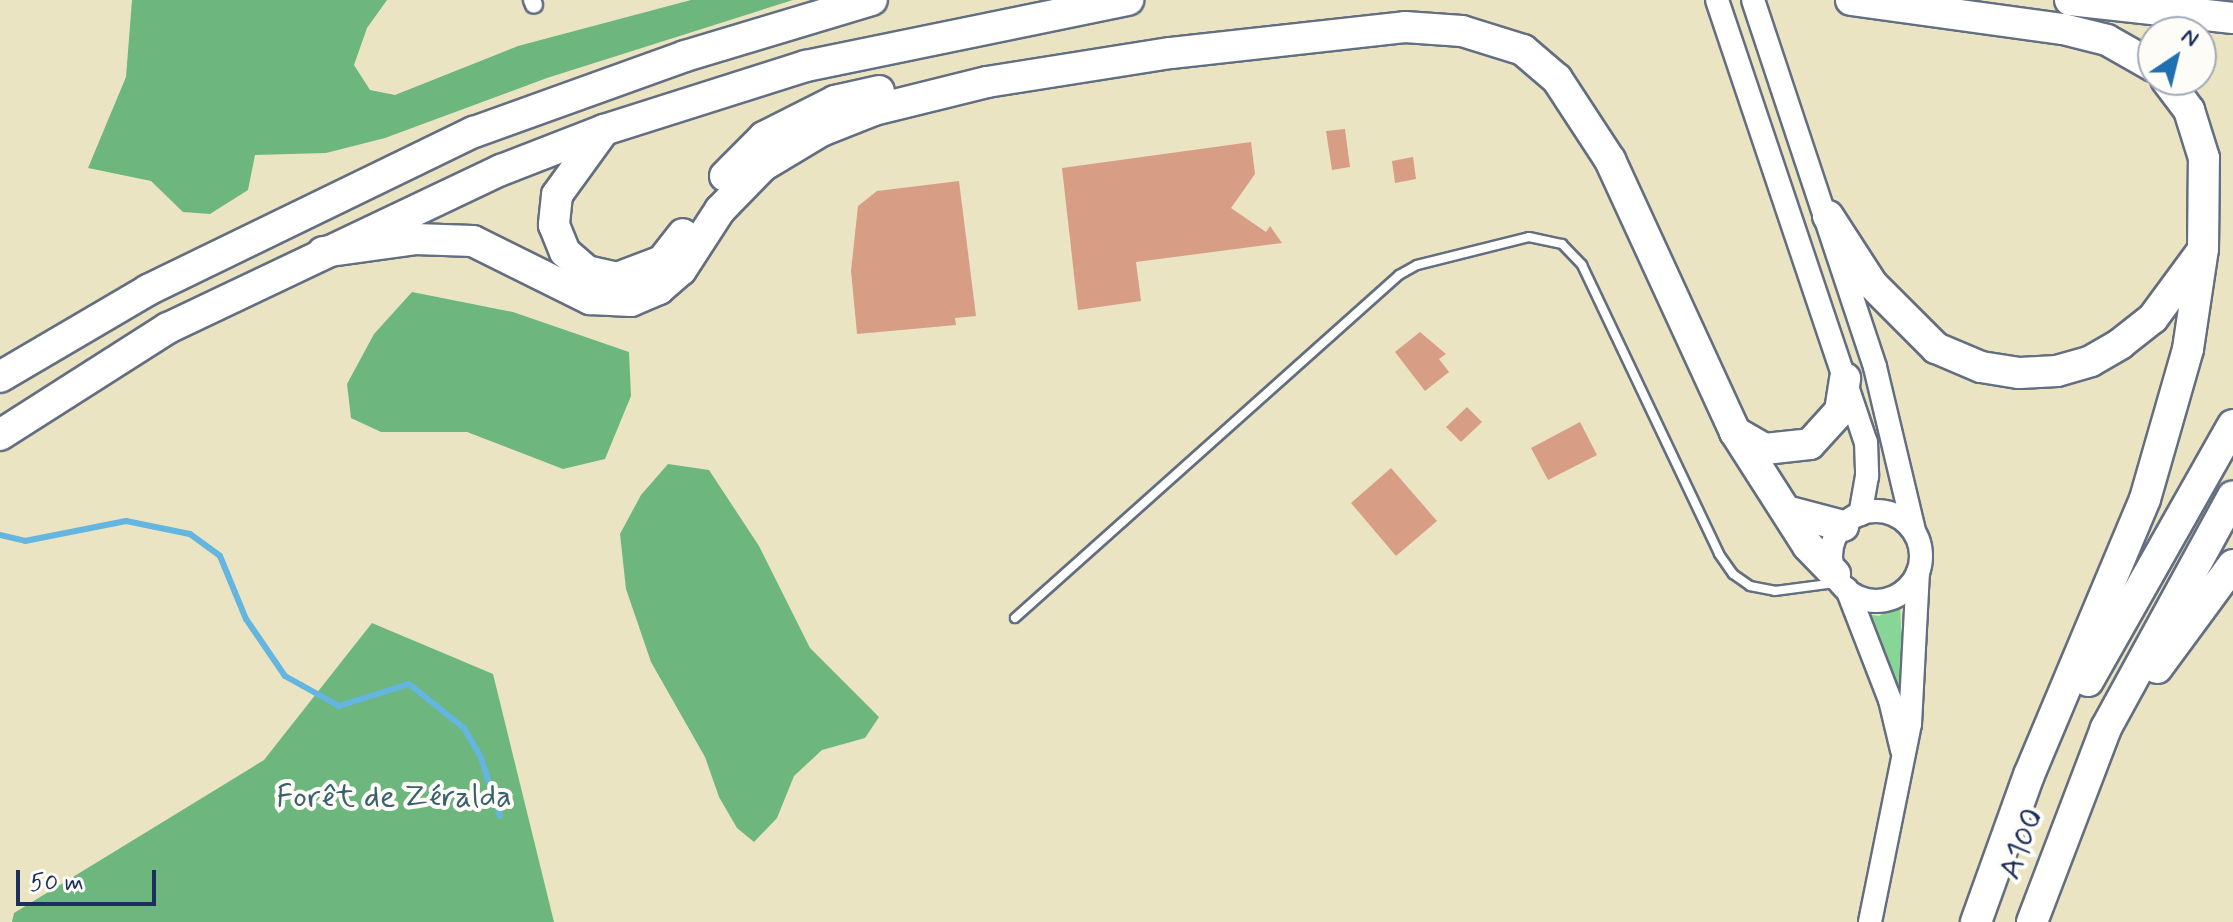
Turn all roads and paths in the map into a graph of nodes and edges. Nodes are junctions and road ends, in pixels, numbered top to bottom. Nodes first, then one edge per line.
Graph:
1 (872, 0) edge
2 (1128, 0) edge
3 (1717, 0) edge
4 (1753, 0) edge
5 (1851, 0) edge
6 (2070, 0) edge
7 (2233, 18) edge
8 (2137, 57) edge
9 (2178, 96) edge
10 (604, 130) junction
11 (1610, 160) junction
12 (1828, 216) junction
13 (2203, 249) junction
14 (323, 252) junction
15 (0, 377) edge
16 (1845, 378) junction
17 (2233, 425) edge
18 (1735, 432) junction
19 (0, 435) edge
20 (2233, 496) edge
21 (1790, 512) junction
22 (1852, 520) junction
23 (1914, 531) junction
24 (2233, 565) edge
25 (1918, 572) junction
26 (1841, 581) junction
27 (1015, 618) dead end
28 (1904, 760) junction
29 (2081, 793) junction
30 (1870, 922) edge
31 (1976, 922) edge
32 (2032, 922) edge

1 - 15 highway
2 - 10 highway
3 - 16 main road
4 - 12 main road
5 - 8 highway
6 - 7 highway
9 - 13 highway, A100
10 - 11 highway
10 - 14 highway
11 - 14 highway
11 - 18 highway
12 - 13 highway
12 - 23 main road
13 - 31 highway, A100
14 - 19 highway
16 - 18 highway
16 - 22 main road
17 - 31 highway, A100
18 - 21 highway
20 - 29 highway, A100
21 - 22 highway
21 - 26 highway
22 - 23 main road
22 - 26 main road
23 - 25 main road
24 - 29 highway
25 - 26 main road
25 - 28 main road
26 - 27 lane
26 - 28 main road
28 - 30 main road
29 - 32 highway, A100 / A100

